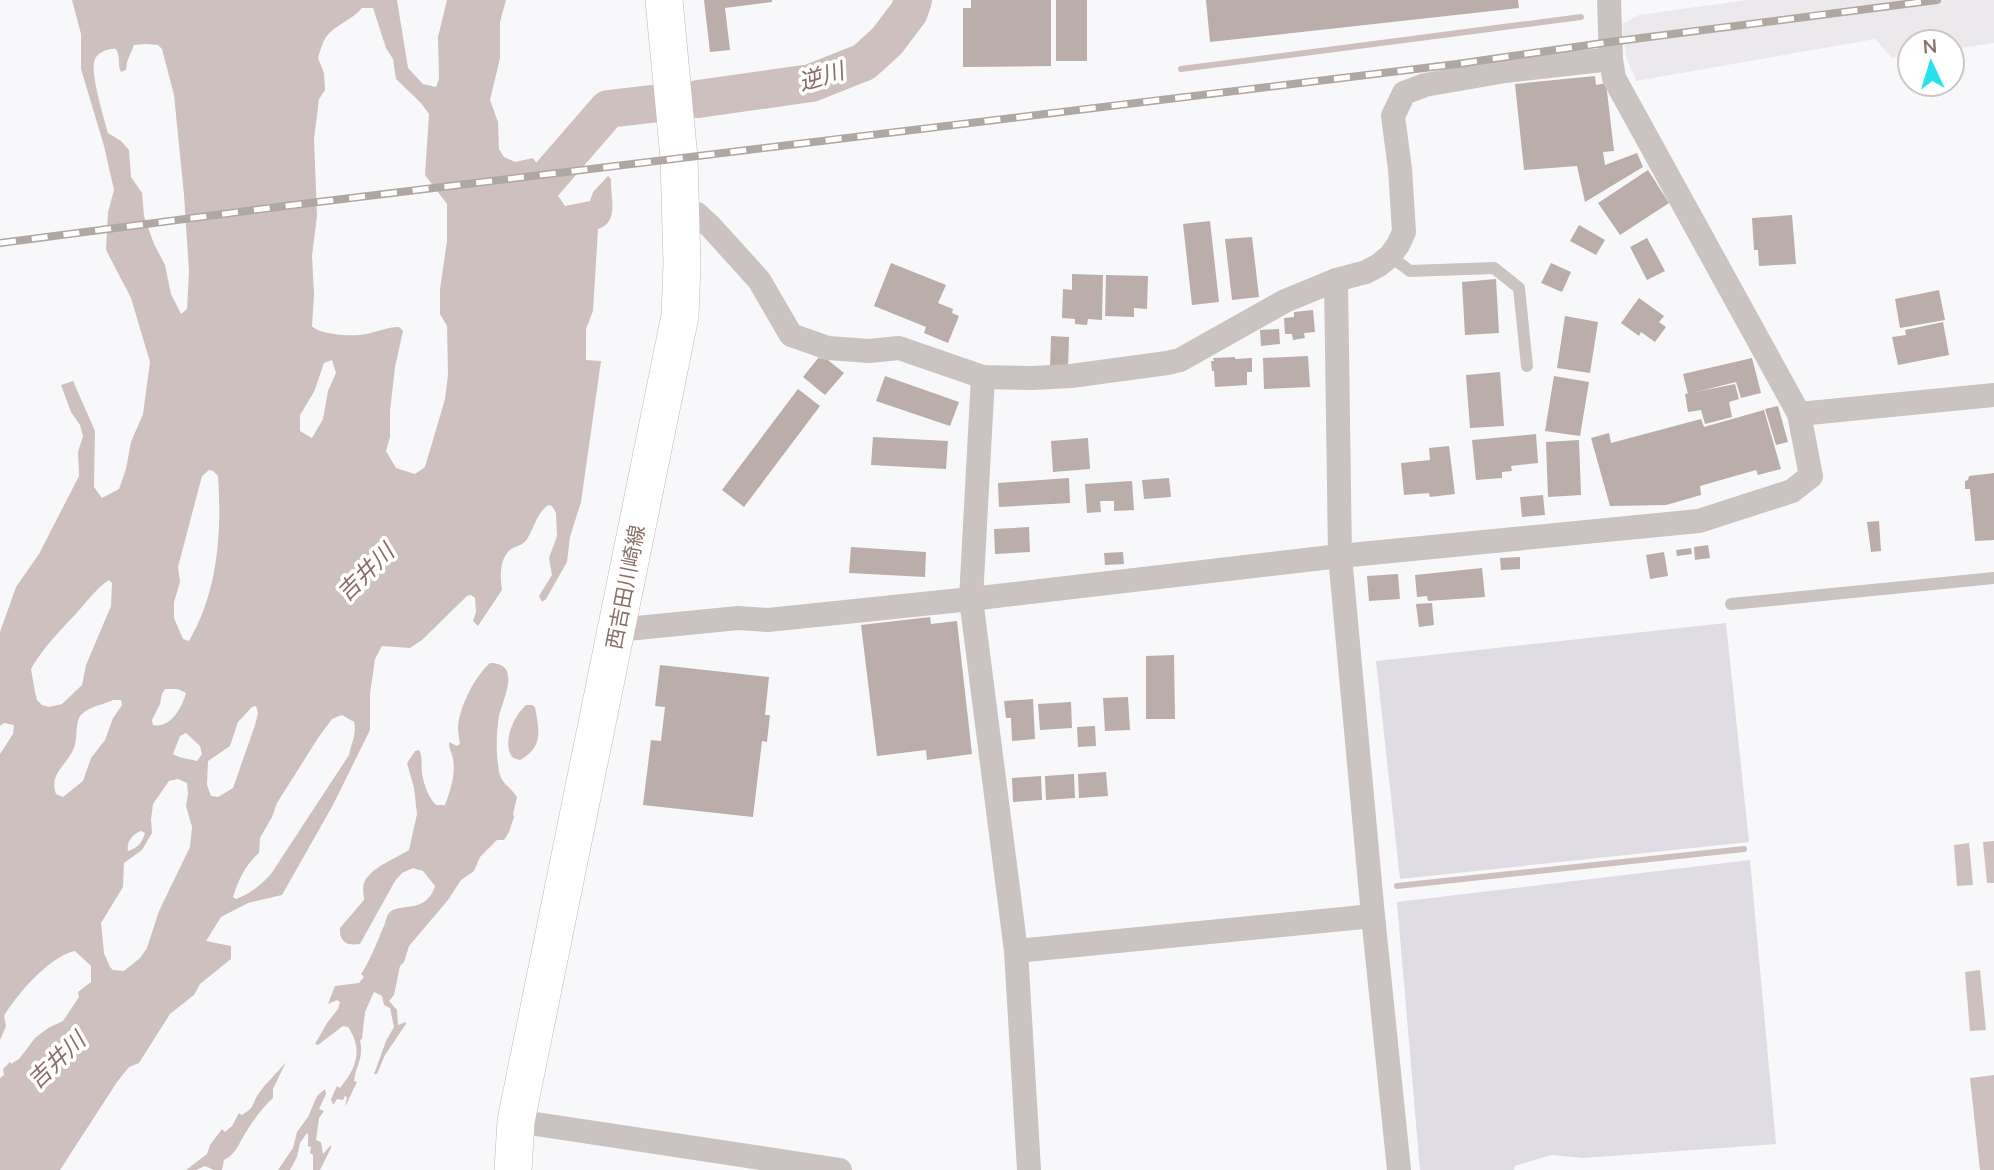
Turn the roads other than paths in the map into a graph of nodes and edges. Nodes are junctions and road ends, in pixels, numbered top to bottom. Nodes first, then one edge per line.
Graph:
1 (663, 0) edge
2 (1609, 0) edge
3 (1611, 59) junction
4 (681, 212) junction
5 (1390, 256) junction
6 (1336, 280) junction
7 (1527, 366) dead end
8 (983, 377) junction
9 (1994, 395) edge
10 (1799, 414) junction
11 (1340, 556) junction
12 (1994, 578) edge
13 (971, 599) junction
14 (1731, 604) dead end
15 (617, 630) junction
16 (1373, 916) junction
17 (1016, 951) junction
18 (514, 1146) edge
19 (840, 1170) edge
20 (1029, 1170) edge
21 (1399, 1170) edge

1 - 4 main road, 西吉田川崎線
2 - 3 street
3 - 5 street
3 - 10 street
4 - 8 street
4 - 15 main road, 西吉田川崎線
5 - 6 street
5 - 7 lane
6 - 8 street
6 - 11 street
8 - 13 street
9 - 10 street
10 - 11 street
11 - 13 street
11 - 16 street
12 - 14 lane
13 - 15 street
13 - 17 street
15 - 18 main road, 西吉田川崎線
16 - 17 street
16 - 21 street
17 - 20 street
18 - 19 street

